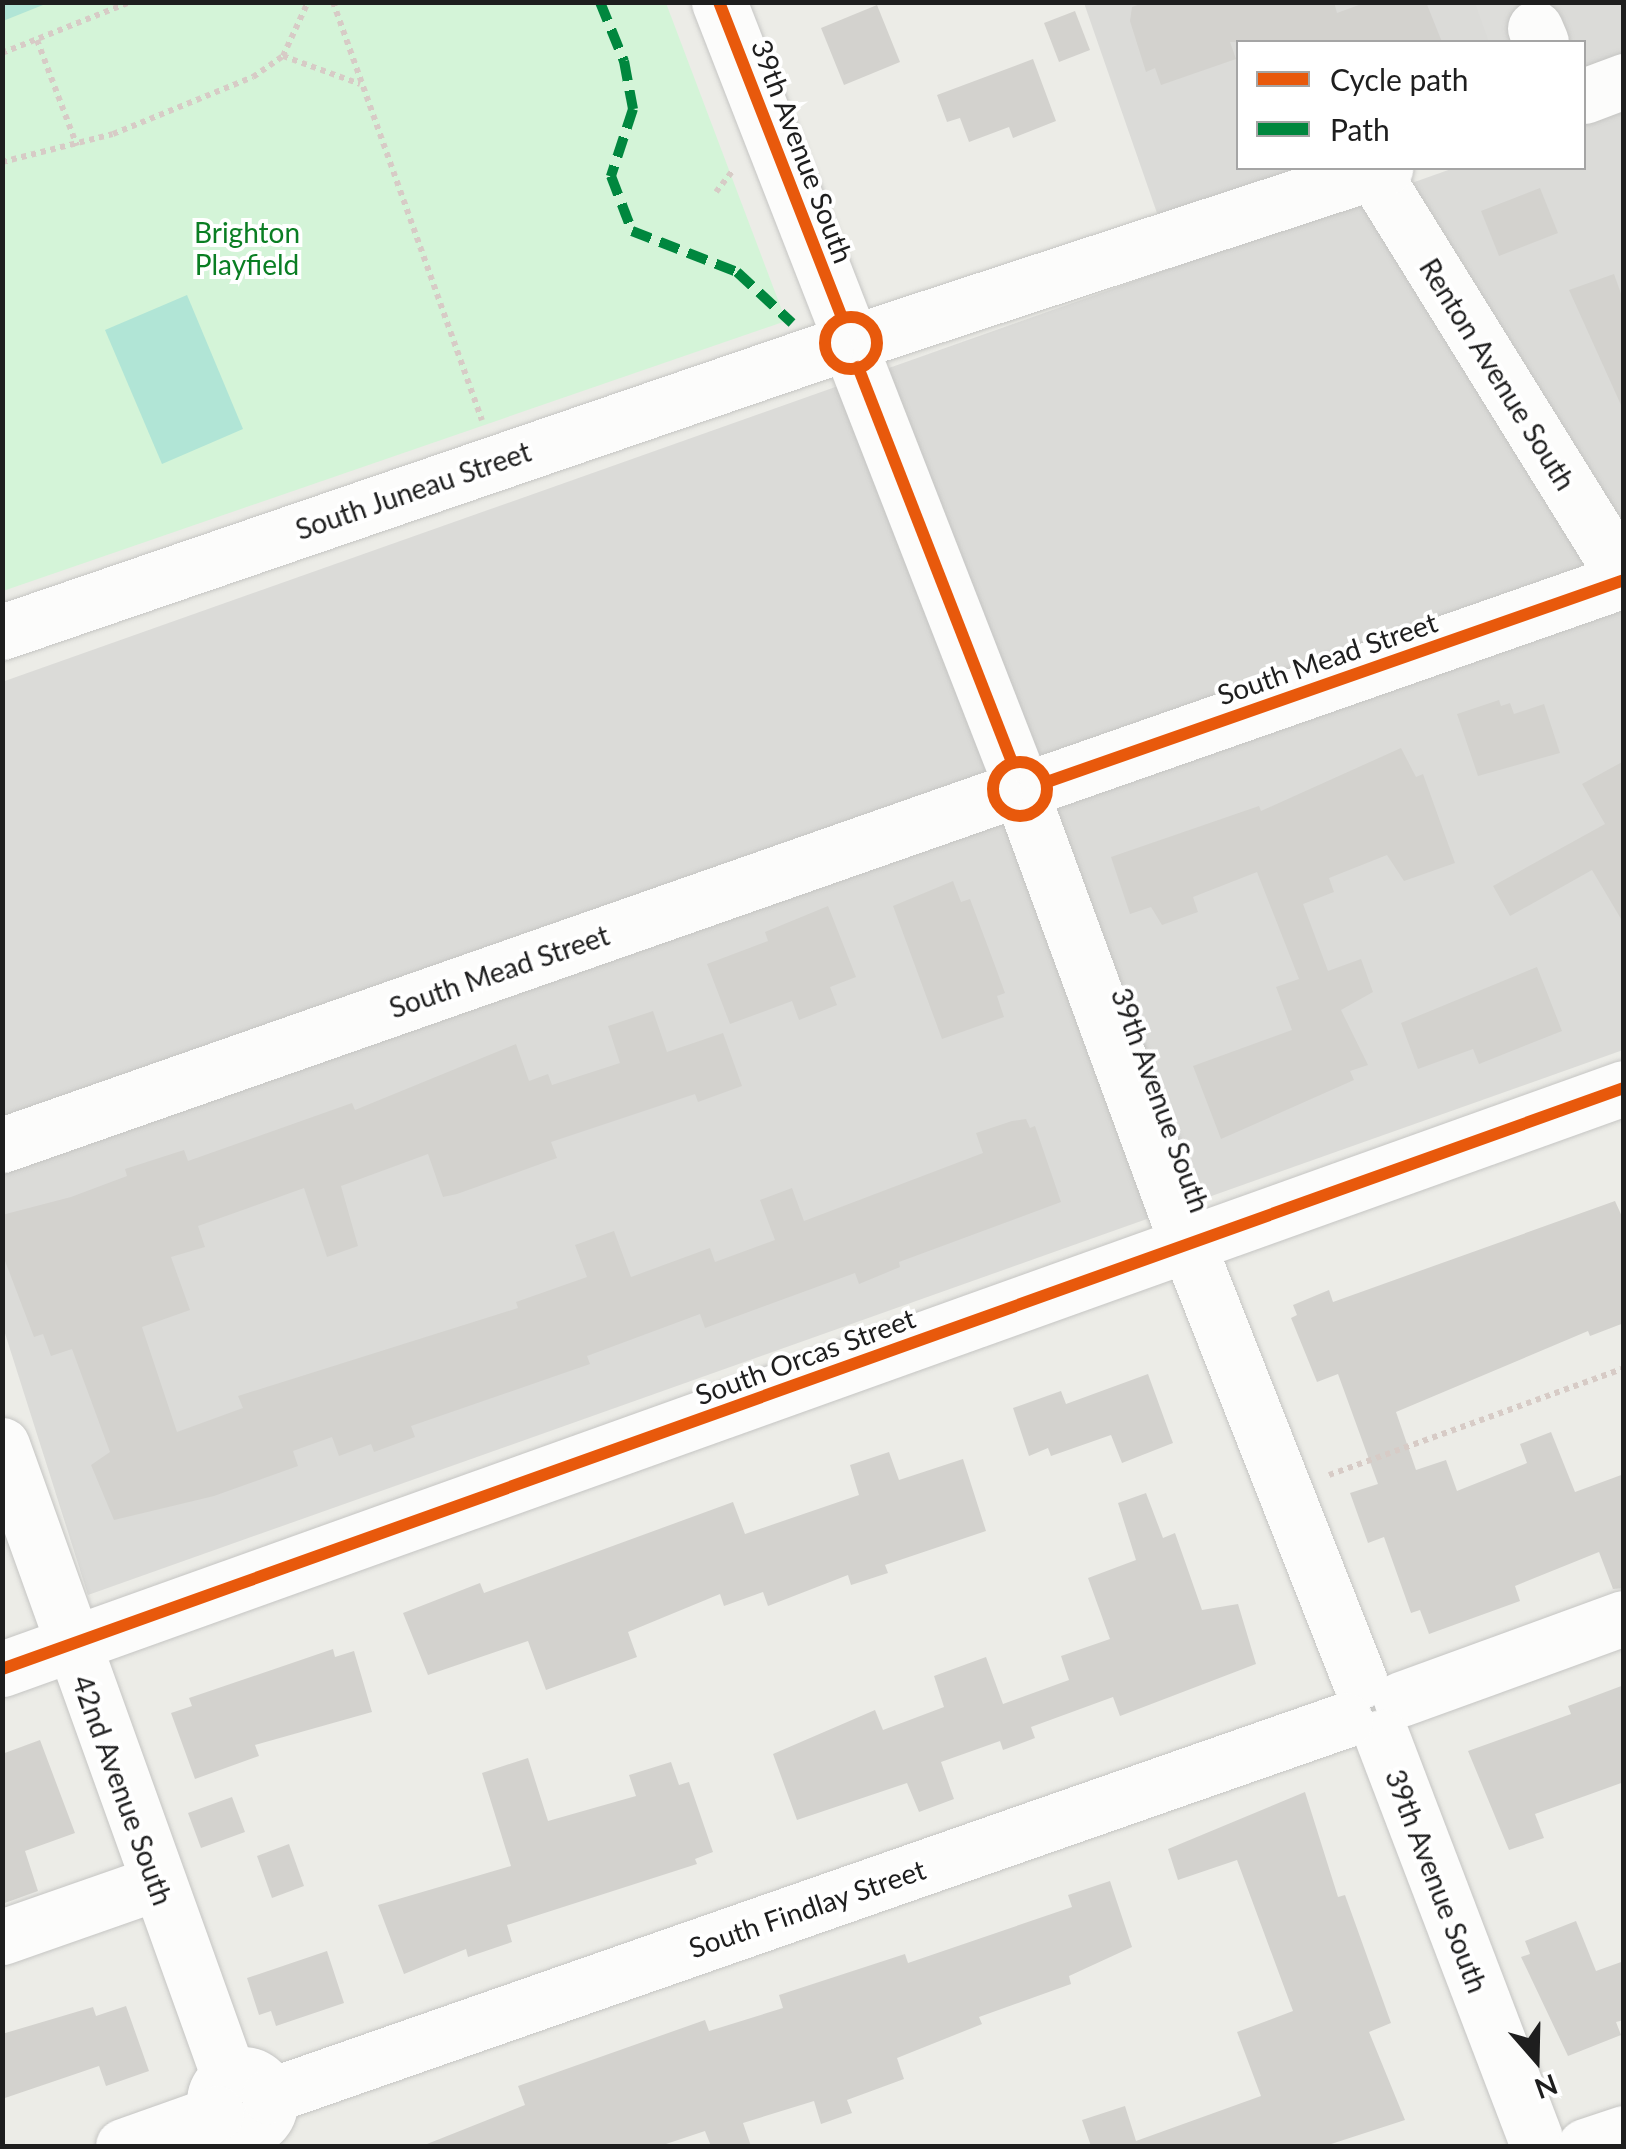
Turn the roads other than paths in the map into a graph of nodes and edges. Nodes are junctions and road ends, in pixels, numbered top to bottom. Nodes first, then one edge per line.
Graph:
1 (719, 2) edge
2 (1624, 81) edge
3 (1586, 95) edge
4 (1379, 170) edge
5 (850, 343) junction
6 (1624, 578) edge
7 (2, 632) edge
8 (1021, 789) junction
9 (1624, 1088) edge
10 (2, 1145) edge
11 (1188, 1245) junction
12 (2, 1445) edge
13 (1624, 1618) edge
14 (71, 1645) junction
15 (2, 1670) edge
16 (1372, 1709) junction
17 (156, 1883) junction
18 (2, 1936) edge
19 (244, 2112) edge
20 (1624, 2133) edge
21 (1552, 2144) edge
22 (123, 2146) edge

1 - 5 street, 39th Avenue South
2 - 3 street
4 - 5 street, South Juneau Street
4 - 6 street, Renton Avenue South
5 - 7 street, South Juneau Street
5 - 8 street, 39th Avenue South
6 - 8 street, South Mead Street
8 - 10 street, South Mead Street
8 - 11 street, 39th Avenue South
9 - 11 street, South Orcas Street
11 - 14 street, South Orcas Street
11 - 16 street, 39th Avenue South
12 - 14 street, 42nd Avenue South
13 - 16 street, South Findlay Street
14 - 15 street, South Orcas Street
14 - 17 street, 42nd Avenue South
16 - 19 street, South Findlay Street
16 - 21 street, 39th Avenue South
17 - 18 street
17 - 19 street, 42nd Avenue South
19 - 22 street, South Findlay Street
20 - 21 street

